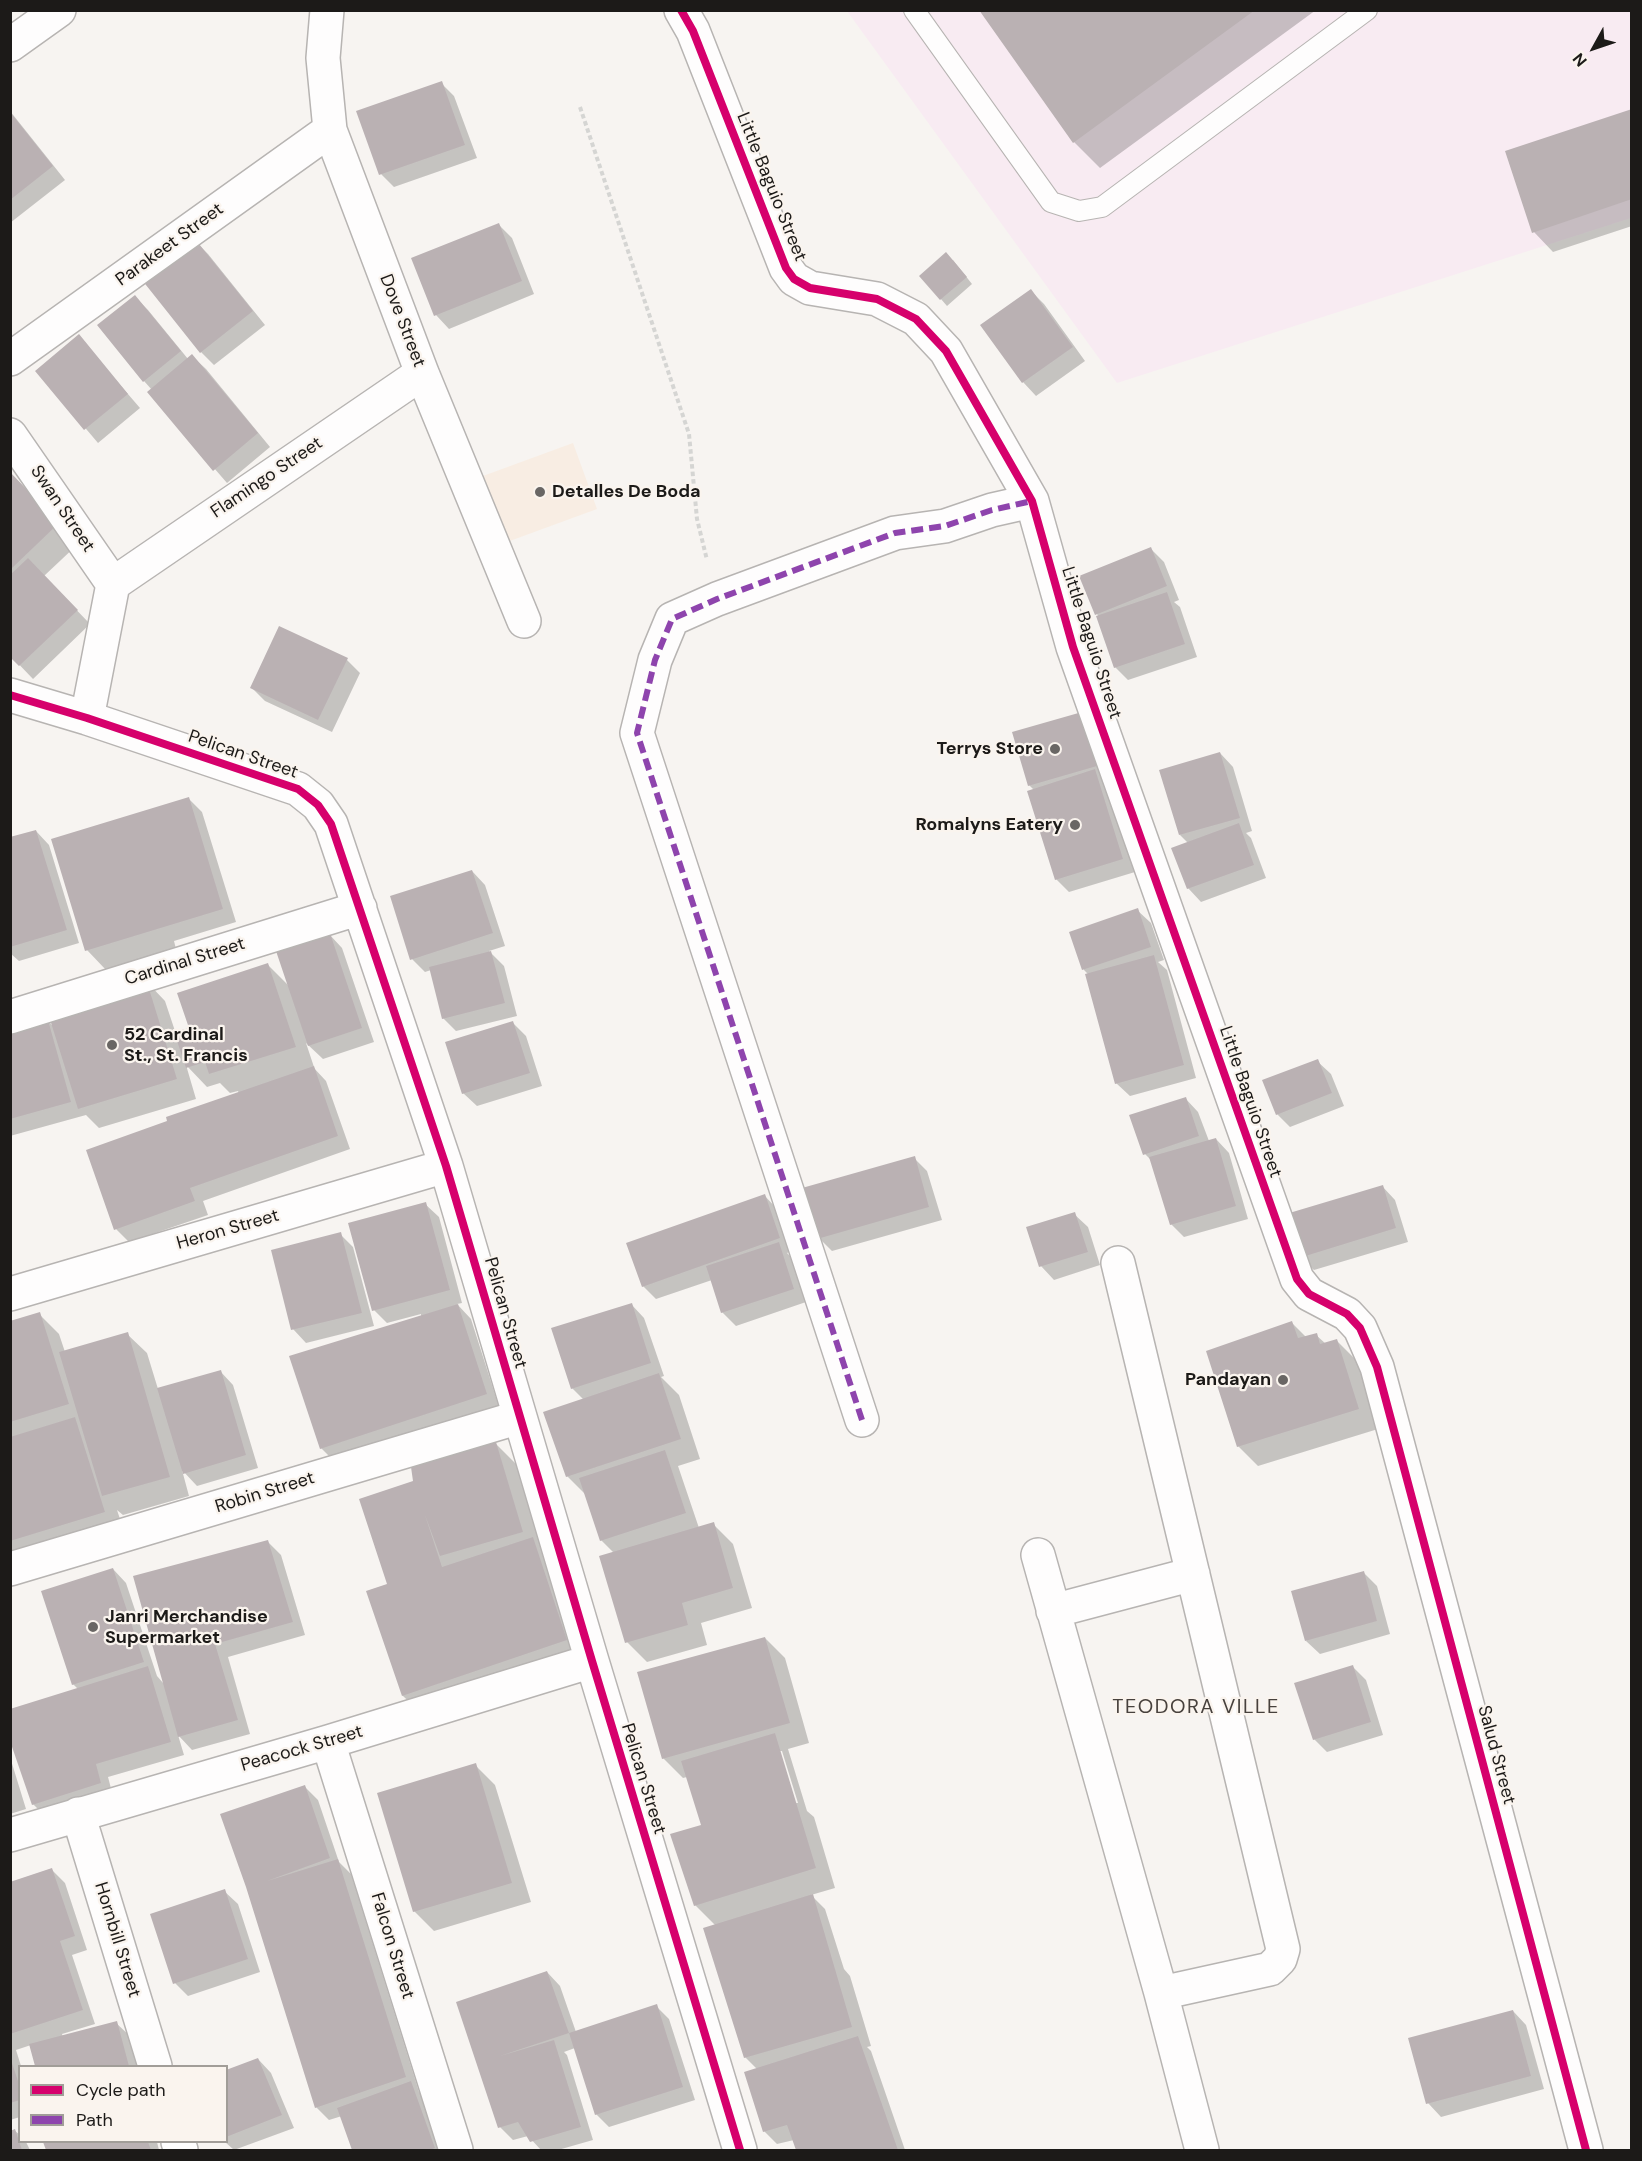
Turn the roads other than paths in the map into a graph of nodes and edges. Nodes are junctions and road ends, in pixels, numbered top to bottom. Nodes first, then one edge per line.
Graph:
1 (59, 10) edge
2 (327, 10) edge
3 (681, 10) edge
4 (914, 10) edge
5 (1367, 10) edge
6 (10, 45) edge
7 (330, 130) junction
8 (10, 359) edge
9 (422, 373) junction
10 (10, 435) edge
11 (1032, 501) junction
12 (113, 584) junction
13 (524, 621) dead end
14 (10, 695) edge
15 (87, 718) junction
16 (360, 908) junction
17 (10, 1017) edge
18 (446, 1166) junction
19 (1118, 1263) dead end
20 (10, 1294) edge
21 (1377, 1366) joint
22 (520, 1417) junction
23 (862, 1420) dead end
24 (1038, 1555) dead end
25 (10, 1569) edge
26 (1193, 1574) junction
27 (1053, 1611) junction
28 (592, 1661) junction
29 (328, 1742) junction
30 (78, 1814) junction
31 (10, 1835) edge
32 (1161, 1993) junction
33 (154, 2065) edge
34 (456, 2151) edge
35 (740, 2151) edge
36 (1202, 2151) edge
37 (1586, 2151) edge

1 - 6 street
2 - 7 street, Dove Street
3 - 11 street, Little Baguio Street
4 - 5 lane
7 - 8 street, Parakeet Street
7 - 9 street, Dove Street
9 - 12 street, Flamingo Street
9 - 13 street, Dove Street
10 - 12 street, Swan Street
11 - 21 street, Little Baguio Street
11 - 23 street
12 - 15 street
14 - 15 street, Pelican Street
15 - 16 street, Pelican Street
16 - 17 street, Cardinal Street
16 - 18 street, Pelican Street
18 - 20 street, Heron Street
18 - 22 street, Pelican Street
19 - 26 street
21 - 37 street, Salud Street
22 - 25 street, Robin Street
22 - 28 street, Pelican Street
24 - 27 street
26 - 27 street
26 - 32 street
27 - 32 street
28 - 29 street, Peacock Street
28 - 35 street, Pelican Street
29 - 30 street, Peacock Street
29 - 34 street, Falcon Street
30 - 31 street, Peacock Street
30 - 33 street, Hornbill Street
32 - 36 street

